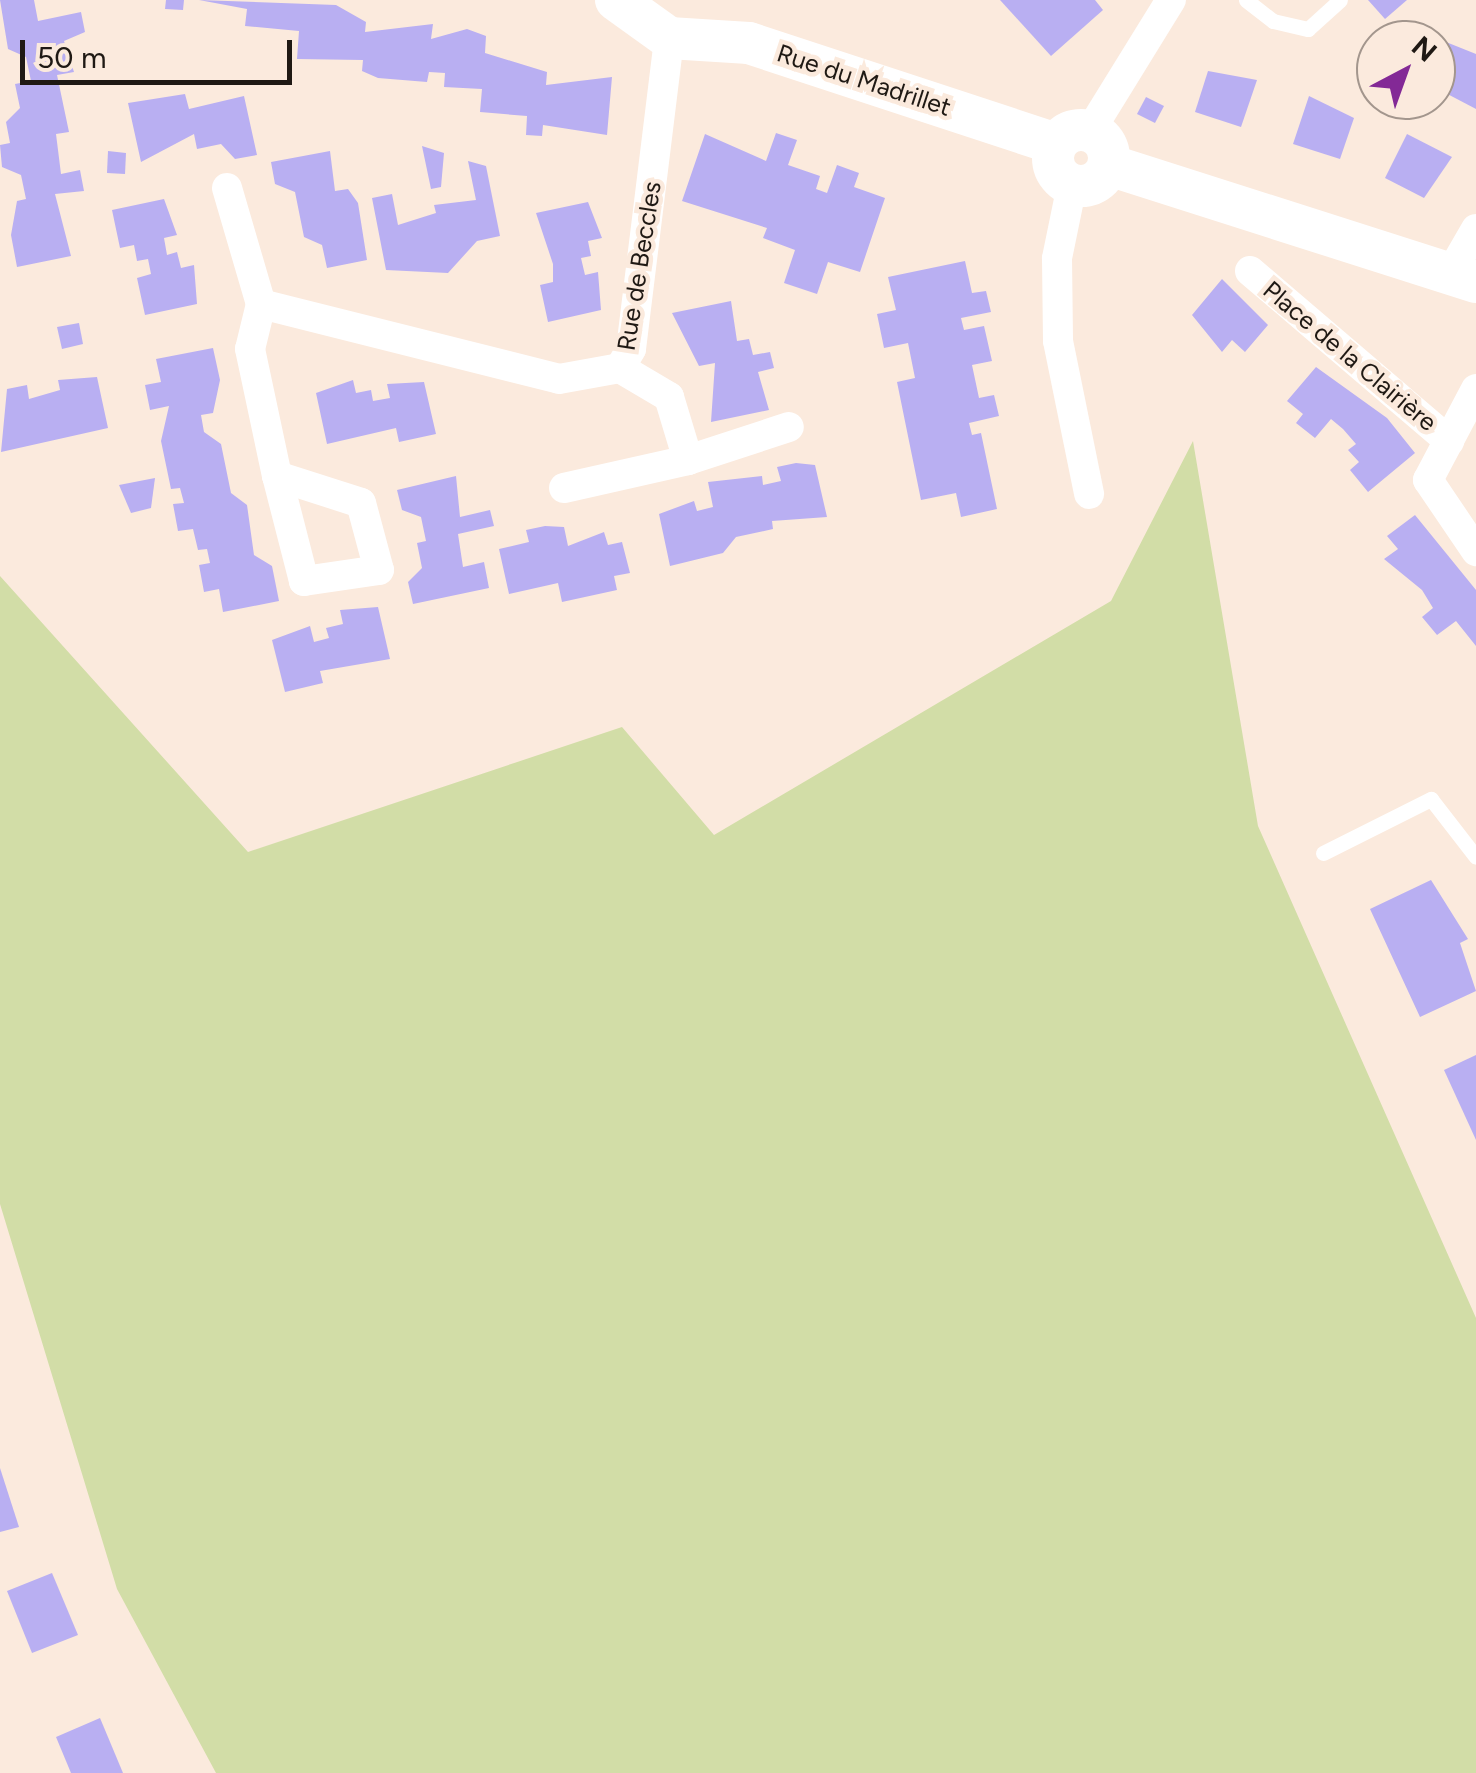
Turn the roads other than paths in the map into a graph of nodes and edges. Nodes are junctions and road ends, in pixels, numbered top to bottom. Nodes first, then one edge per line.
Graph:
1 (616, 0) edge
2 (1171, 0) edge
3 (1246, 0) edge
4 (1340, 0) edge
5 (669, 38) junction
6 (1085, 147) junction
7 (1072, 185) joint
8 (227, 188) dead end
9 (1476, 229) edge
10 (1250, 271) dead end
11 (1463, 278) edge
12 (261, 304) junction
13 (620, 368) junction
14 (1476, 389) edge
15 (789, 427) dead end
16 (1449, 441) junction
17 (688, 460) junction
18 (277, 476) dead end
19 (564, 488) dead end
20 (1089, 494) dead end
21 (1476, 551) edge
22 (1323, 853) dead end
23 (1476, 857) edge

1 - 5 street
2 - 6 street
3 - 4 lane
5 - 6 street, Rue du Madrillet
5 - 13 street, Rue de Beccles
6 - 7 street
6 - 11 street, Rue du Madrillet
7 - 20 street
8 - 12 street
9 - 11 street
10 - 16 street, Place de la Clairière
12 - 13 street, Rue de Beccles
12 - 18 street
13 - 17 street
14 - 16 street, Place de la Clairière
15 - 17 street
16 - 21 street, Place de la Clairière
17 - 19 street
22 - 23 lane

